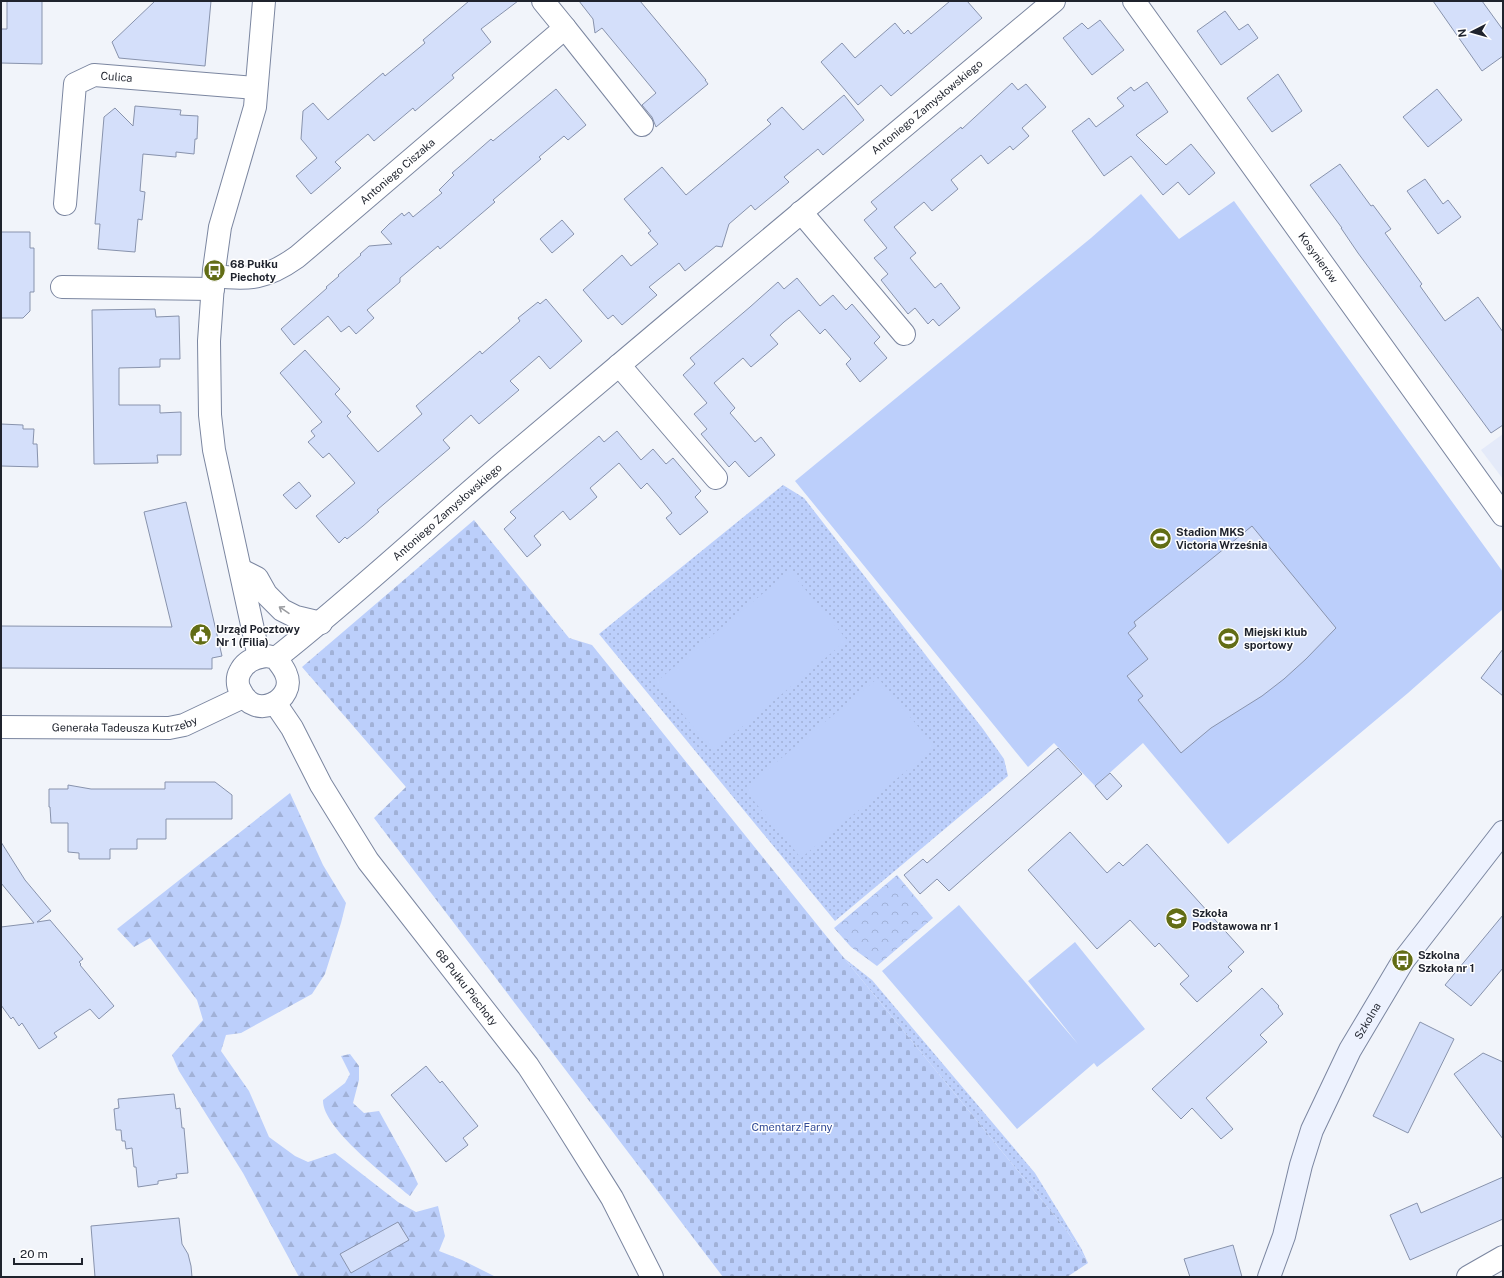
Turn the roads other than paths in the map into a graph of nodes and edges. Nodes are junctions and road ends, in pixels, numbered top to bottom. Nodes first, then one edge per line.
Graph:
1 (264, 1) edge
2 (543, 1) edge
3 (1054, 1) edge
4 (1134, 1) edge
5 (565, 28) junction
6 (256, 88) junction
7 (642, 125) dead end
8 (65, 204) dead end
9 (801, 212) junction
10 (213, 282) junction
11 (62, 287) dead end
12 (904, 334) dead end
13 (619, 365) junction
14 (716, 478) dead end
15 (1503, 515) edge
16 (241, 570) junction
17 (321, 623) junction
18 (268, 658) junction
19 (243, 697) junction
20 (275, 703) junction
21 (1, 727) edge
22 (1503, 832) edge
23 (1284, 1236) junction
24 (1503, 1258) edge
25 (652, 1277) edge
26 (1269, 1277) edge
27 (1281, 1277) edge
28 (1468, 1277) edge

1 - 6 street
2 - 5 street
3 - 9 street, Antoniego Zamysłowskiego
4 - 15 street, Kosynierów
5 - 7 street
5 - 10 street, Antoniego Ciszaka
6 - 8 street, Culica
6 - 10 street
9 - 12 street
9 - 13 street, Antoniego Zamysłowskiego
10 - 11 street, Antoniego Ciszaka
10 - 16 street
13 - 14 street
13 - 17 street, Antoniego Zamysłowskiego
17 -> 16 street
16 - 18 street
17 - 18 street, Antoniego Zamysłowskiego
18 - 19 street
18 - 20 street
19 - 20 street
19 - 21 street, Generała Tadeusza Kutrzeby
20 - 25 street, 68 Pułku Piechoty
22 - 23 street, Szkolna
23 - 26 street, Szkolna
23 - 27 street, Szkolna
24 - 28 street

